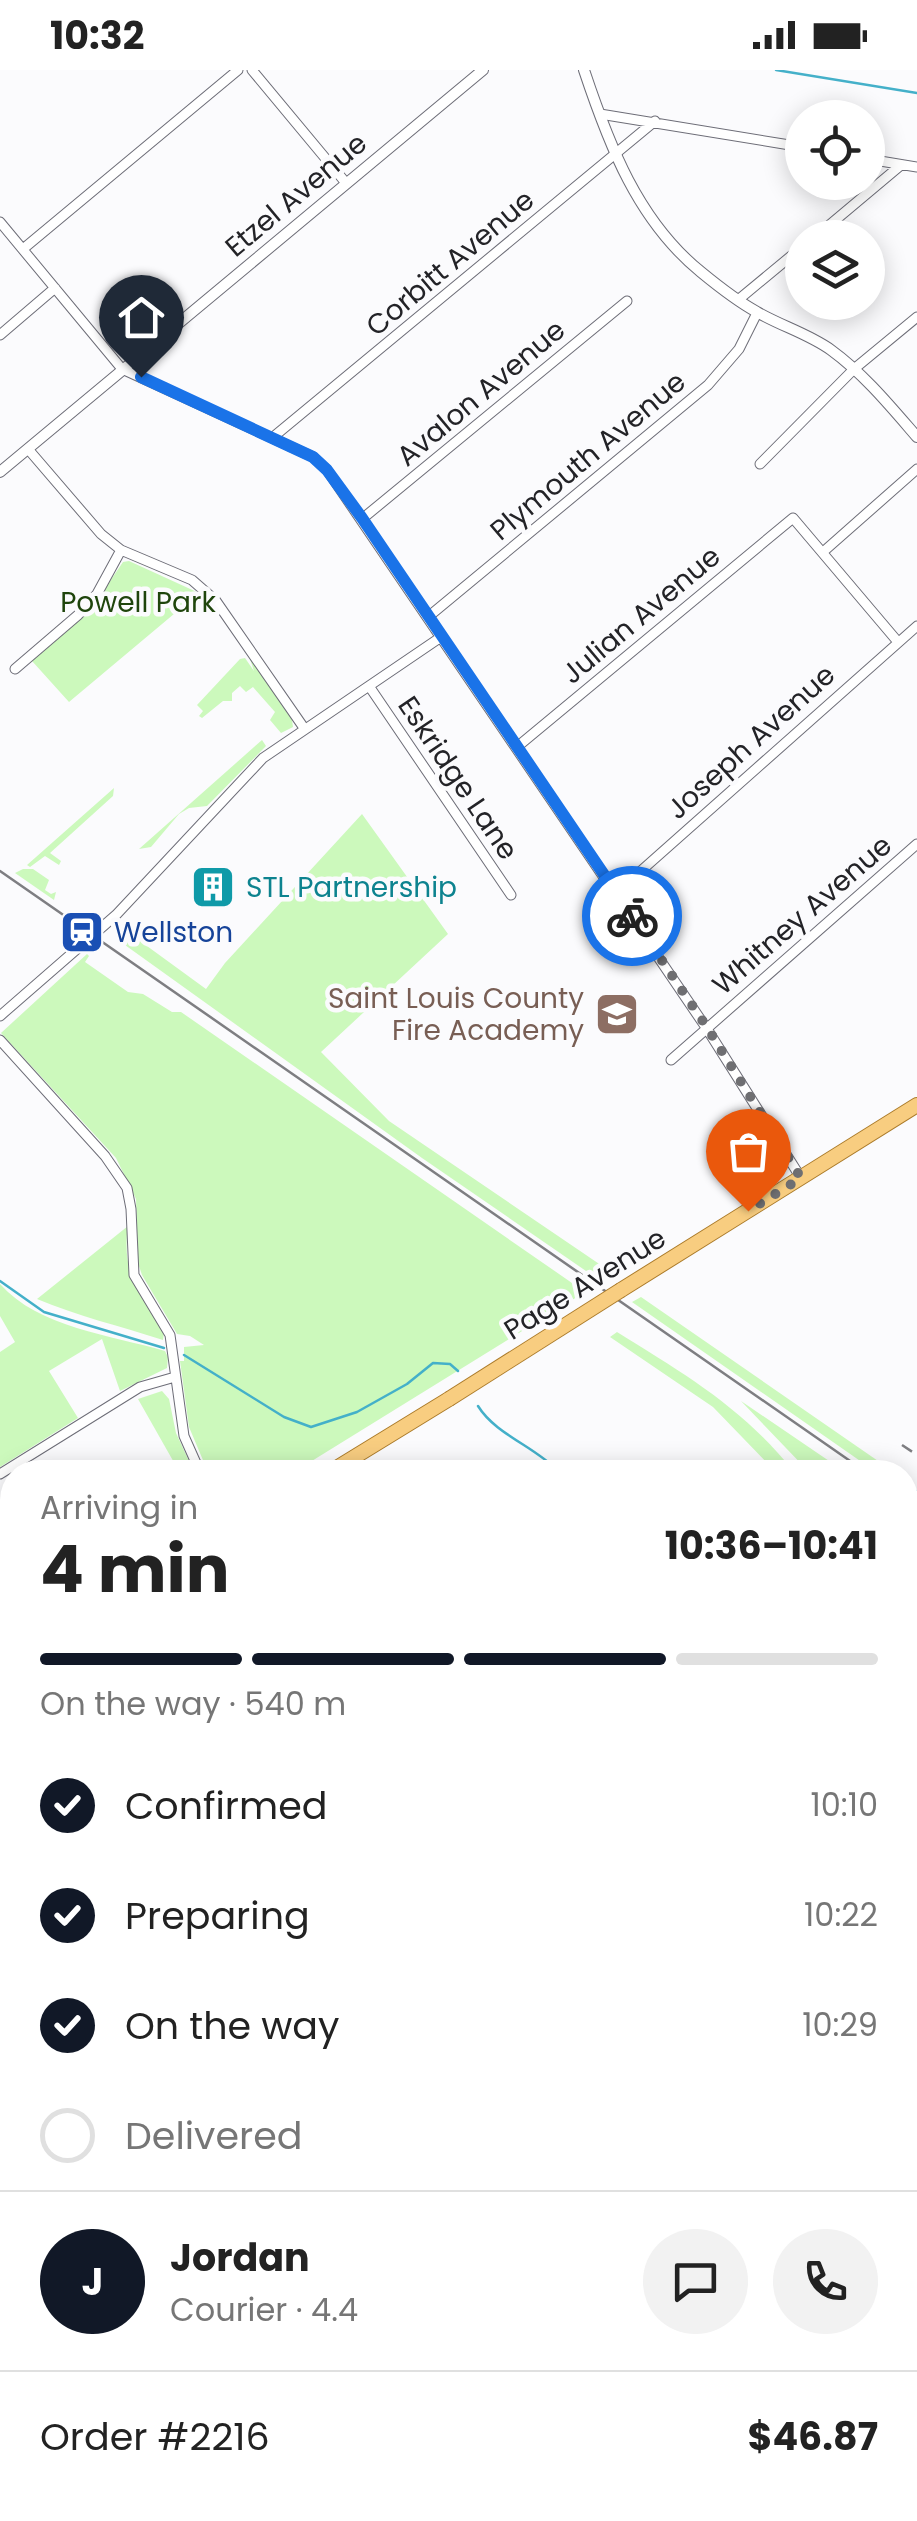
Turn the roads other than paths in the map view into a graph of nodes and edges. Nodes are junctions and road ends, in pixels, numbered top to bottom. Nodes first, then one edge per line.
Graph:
1 (238, 70) edge
2 (252, 70) edge
3 (483, 70) edge
4 (584, 70) edge
5 (600, 114) junction
6 (655, 121) junction
7 (785, 144) edge
8 (615, 155) junction
9 (885, 161) edge
10 (901, 164) junction
11 (917, 168) edge
12 (346, 183) junction
13 (835, 220) edge
14 (0, 222) edge
15 (22, 249) junction
16 (785, 261) edge
17 (56, 288) junction
18 (738, 300) junction
19 (627, 301) dead end
20 (757, 313) junction
21 (917, 317) edge
22 (0, 335) edge
23 (122, 369) junction
24 (854, 369) junction
25 (917, 437) edge
26 (272, 438) junction
27 (28, 448) junction
28 (760, 464) dead end
29 (917, 469) edge
30 (0, 472) edge
31 (362, 518) junction
32 (121, 550) junction
33 (823, 552) junction
34 (428, 617) junction
35 (917, 626) edge
36 (441, 636) junction
37 (898, 642) junction
38 (15, 669) dead end
39 (368, 686) junction
40 (304, 728) junction
41 (517, 747) junction
42 (917, 844) edge
43 (616, 893) junction
44 (511, 895) dead end
45 (0, 1016) edge
46 (708, 1029) junction
47 (0, 1040) edge
48 (671, 1060) dead end
49 (917, 1105) edge
50 (801, 1178) junction
51 (175, 1376) junction
52 (22, 1460) edge
53 (195, 1460) edge
54 (350, 1460) edge

1 - 15 street
2 - 12 street
3 - 12 street, Etzel Avenue
4 - 5 street
5 - 6 street
5 - 8 street
6 - 7 street
6 - 8 street, Corbitt Avenue
8 - 18 street
8 - 26 street, Corbitt Avenue
9 - 10 street
10 - 11 street
10 - 13 street
12 - 23 street, Etzel Avenue
14 - 15 street
15 - 17 street
16 - 18 street
17 - 22 street
17 - 23 street
18 - 20 street
19 - 31 street, Avalon Avenue
20 - 24 street
20 - 34 street, Plymouth Avenue
21 - 24 street
23 - 26 street
23 - 27 street, Etzel Avenue
24 - 25 street
24 - 28 street
26 - 31 street
27 - 30 street, Etzel Avenue
27 - 32 street
29 - 33 street
31 - 34 street
32 - 38 street
32 - 40 street
33 - 37 street
33 - 41 street, Julian Avenue
34 - 36 street
35 - 37 street, Joseph Avenue
36 - 39 street
36 - 41 street
37 - 43 street, Joseph Avenue
39 - 40 street
39 - 44 street, Eskridge Lane
40 - 45 street
41 - 43 street
42 - 46 street, Whitney Avenue
43 - 46 street
46 - 48 street, Whitney Avenue
46 - 50 street
47 - 51 street
49 - 50 main road, Page Avenue
50 - 54 main road, Page Avenue, bridge
51 - 52 street
51 - 53 street

